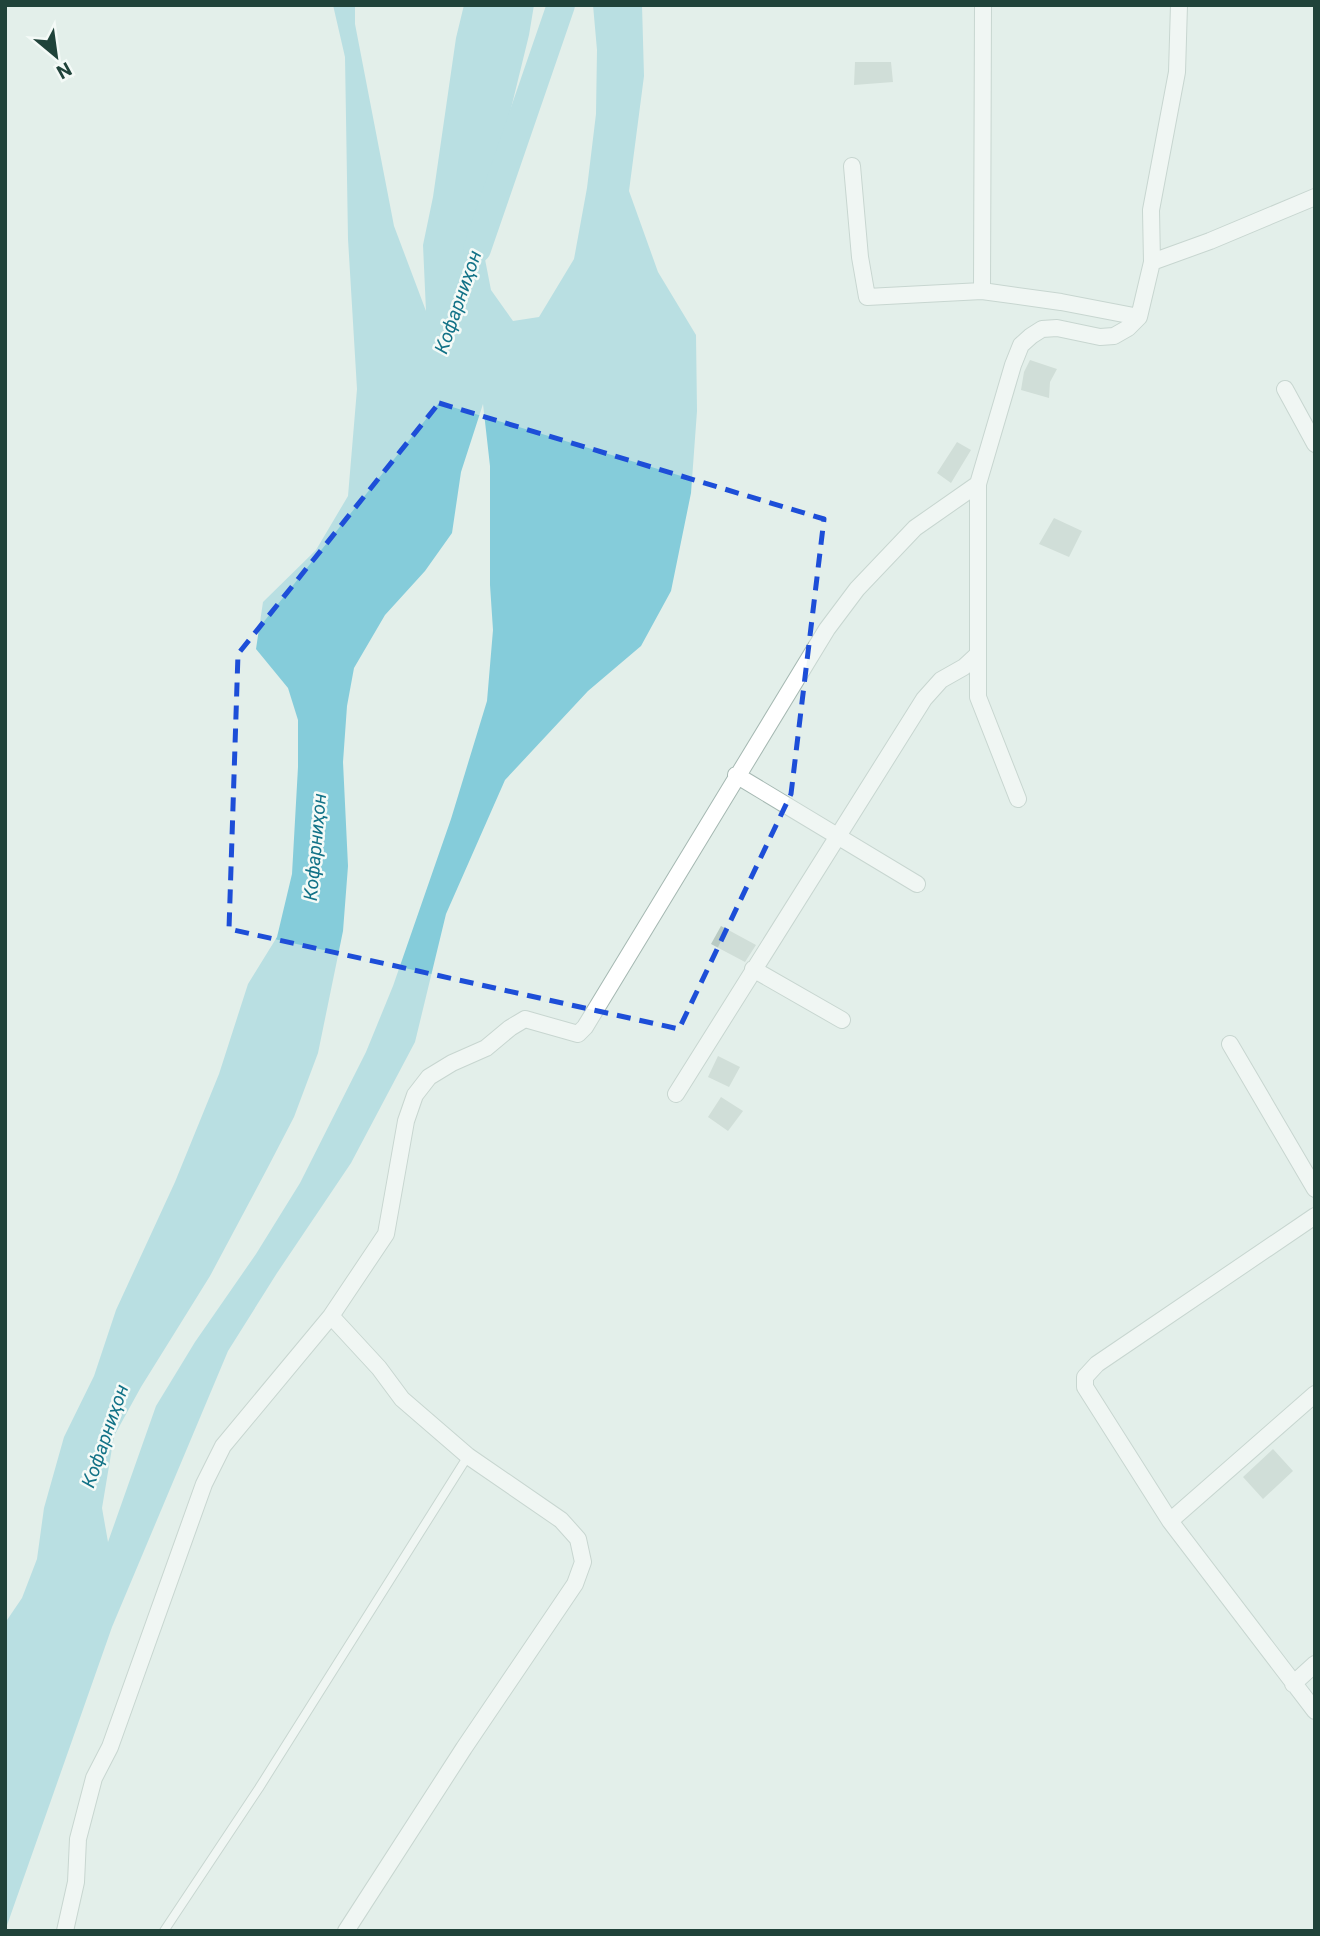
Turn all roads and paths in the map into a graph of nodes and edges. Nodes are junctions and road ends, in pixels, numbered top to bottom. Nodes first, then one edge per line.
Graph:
1 (983, 5) edge
2 (1179, 5) edge
3 (852, 166) dead end
4 (1315, 197) edge
5 (1152, 261) junction
6 (982, 291) junction
7 (1139, 317) junction
8 (1284, 389) dead end
9 (1315, 444) edge
10 (978, 484) junction
11 (978, 654) junction
12 (736, 775) junction
13 (1018, 799) dead end
14 (836, 837) junction
15 (917, 884) dead end
16 (753, 969) junction
17 (842, 1020) dead end
18 (1230, 1044) dead end
19 (676, 1094) dead end
20 (1315, 1189) edge
21 (1315, 1216) edge
22 (331, 1316) junction
23 (1315, 1394) edge
24 (468, 1456) junction
25 (1170, 1521) junction
26 (1315, 1664) edge
27 (1293, 1684) junction
28 (1315, 1712) edge
29 (65, 1931) edge
30 (164, 1931) edge
31 (346, 1931) edge

1 - 6 street
2 - 5 street
3 - 6 street
4 - 5 street
5 - 7 street
6 - 7 street
7 - 10 street
8 - 9 street
10 - 11 street
10 - 12 street
11 - 13 street
11 - 14 street
12 - 14 street
12 - 22 street
14 - 15 street
14 - 16 street
16 - 17 street
16 - 19 street
18 - 20 street
21 - 25 street
22 - 24 street
22 - 29 street
23 - 25 street
24 - 30 lane
24 - 31 street
25 - 27 street
26 - 27 street
27 - 28 street

